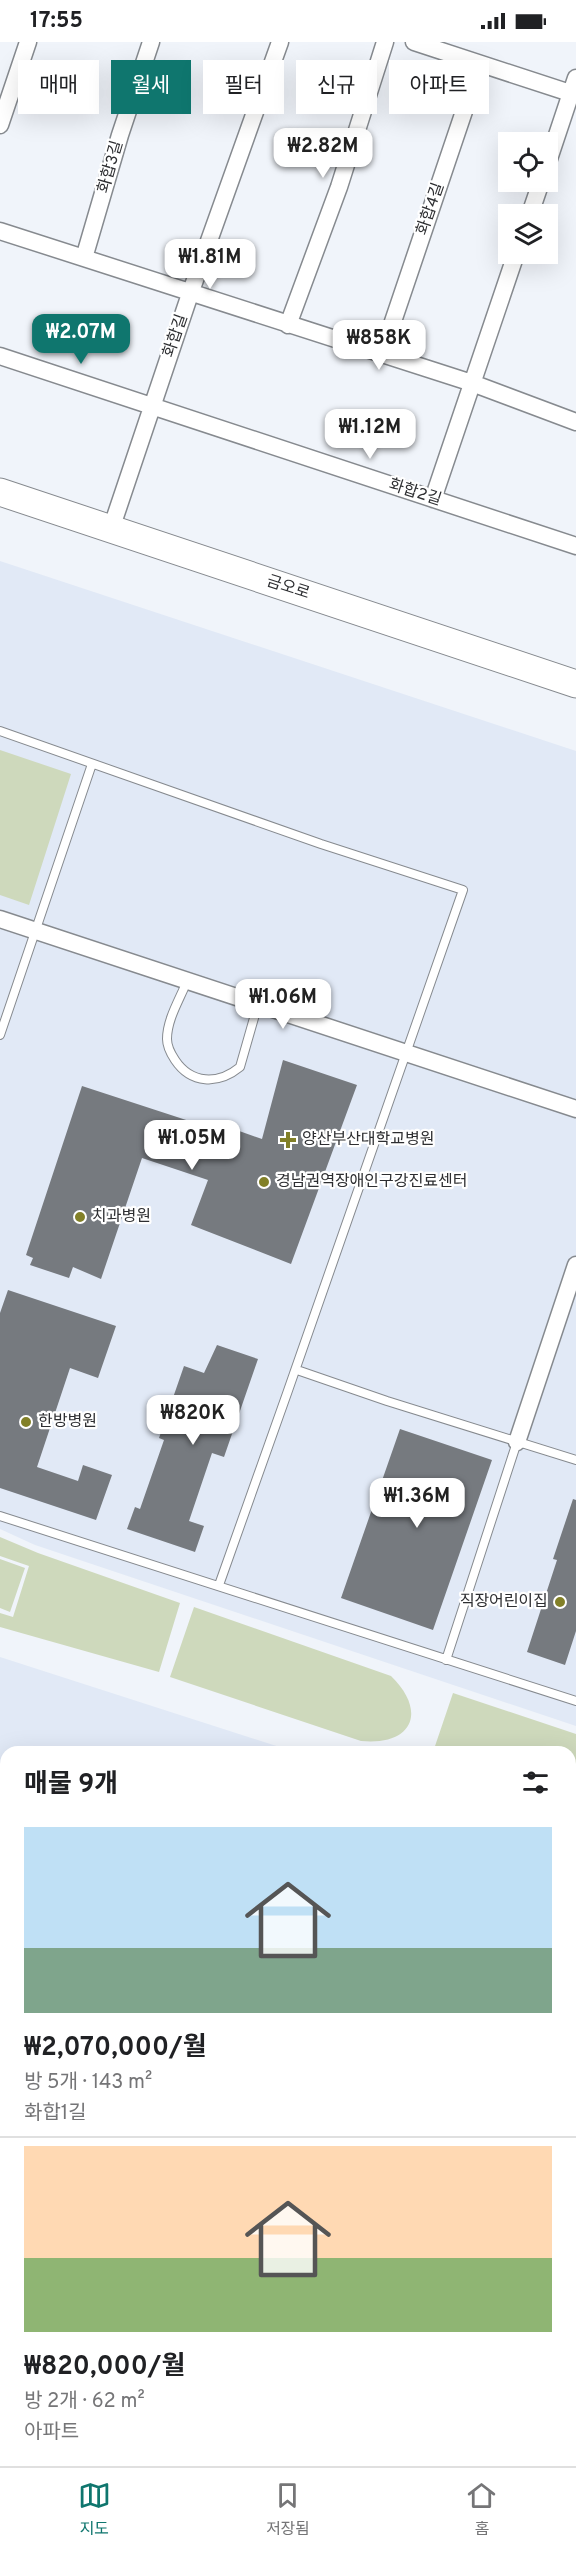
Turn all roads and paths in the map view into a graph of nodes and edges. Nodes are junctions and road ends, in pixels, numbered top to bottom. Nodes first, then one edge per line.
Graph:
1 (28, 42) edge
2 (151, 42) edge
3 (280, 42) edge
4 (385, 42) edge
5 (414, 42) edge
6 (468, 60) edge
7 (489, 66) edge
8 (574, 89) edge
9 (463, 114) edge
10 (0, 125) edge
11 (558, 134) edge
12 (0, 231) edge
13 (84, 258) junction
14 (513, 264) edge
15 (190, 294) junction
16 (288, 325) junction
17 (382, 354) junction
18 (0, 356) edge
19 (472, 383) junction
20 (152, 406) junction
21 (575, 418) edge
22 (0, 492) edge
23 (434, 499) junction
24 (111, 529) junction
25 (576, 546) edge
26 (576, 684) edge
27 (0, 731) edge
28 (92, 764) junction
29 (0, 920) edge
30 (34, 931) junction
31 (187, 981) junction
32 (258, 1004) junction
33 (0, 1035) edge
34 (405, 1052) junction
35 (576, 1109) edge
36 (576, 1265) edge
37 (297, 1370) junction
38 (517, 1442) junction
39 (576, 1460) edge
40 (0, 1516) edge
41 (219, 1585) junction
42 (446, 1660) junction
43 (576, 1701) edge

1 - 10 street
2 - 13 street, 화합3길
3 - 15 street, 화합길
4 - 16 street
5 - 6 street
7 - 8 street
8 - 11 street
9 - 17 street, 화합4길
12 - 13 street
13 - 15 street
14 - 19 street
15 - 16 street
15 - 20 street, 화합길
16 - 17 street
17 - 19 street
18 - 20 street, 화합2길
19 - 21 street
19 - 23 street
20 - 23 street, 화합2길
20 - 24 street, 화합길
22 - 24 main road, 금오로
23 - 25 street, 화합2길
24 - 26 main road, 금오로
27 - 28 lane
28 - 30 lane
28 - 34 lane
29 - 30 street
30 - 31 street
30 - 33 lane
31 - 32 street
31 - 32 lane
32 - 34 street
34 - 35 street
34 - 37 lane
36 - 38 street
37 - 38 lane
37 - 41 lane
38 - 39 lane
38 - 42 lane
40 - 41 lane
41 - 42 lane
42 - 43 lane

